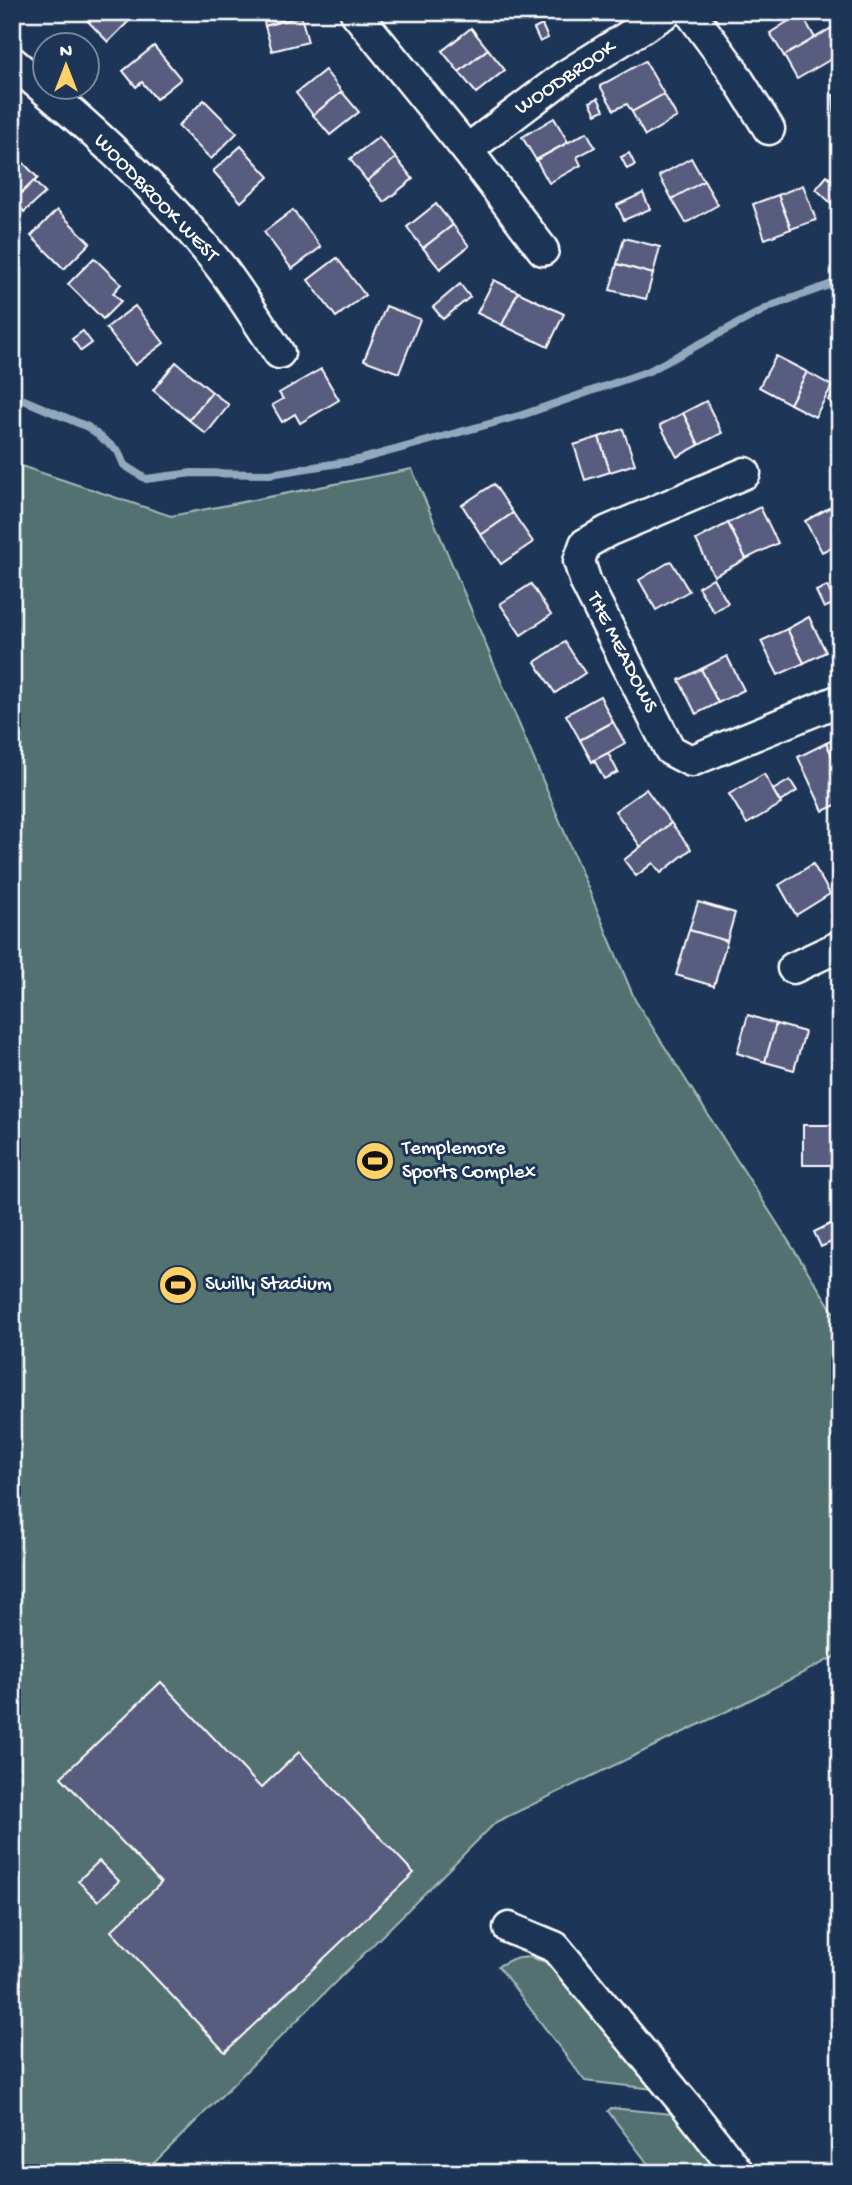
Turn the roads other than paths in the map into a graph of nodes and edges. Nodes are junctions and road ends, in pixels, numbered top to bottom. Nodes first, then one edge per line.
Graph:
1 (667, 12) edge
2 (690, 12) edge
3 (356, 13) edge
4 (12, 62) edge
5 (769, 129) dead end
6 (467, 150) junction
7 (543, 250) dead end
8 (279, 353) dead end
9 (744, 473) dead end
10 (840, 700) edge
11 (840, 946) edge
12 (793, 968) dead end
13 (509, 1928) dead end
14 (739, 2173) edge

1 - 6 street, WOODBROOK
2 - 5 street
3 - 6 street
4 - 8 street, WOODBROOK WEST
6 - 7 street
9 - 10 street, THE MEADOWS
11 - 12 street
13 - 14 street

